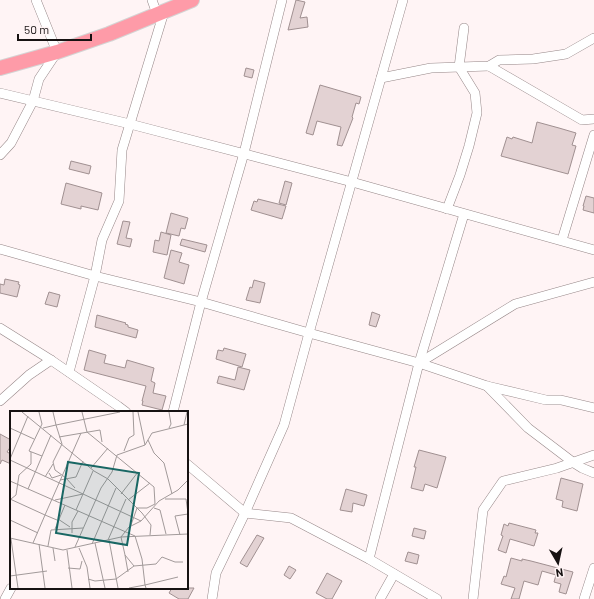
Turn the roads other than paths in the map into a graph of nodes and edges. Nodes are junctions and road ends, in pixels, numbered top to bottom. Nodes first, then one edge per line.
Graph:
1 (36, 0) edge
2 (152, 0) edge
3 (192, 0) edge
4 (282, 0) edge
5 (403, 0) edge
6 (161, 13) junction
7 (464, 28) dead end
8 (594, 38) edge
9 (57, 52) junction
10 (489, 66) junction
11 (459, 67) junction
12 (0, 68) edge
13 (382, 78) junction
14 (0, 94) edge
15 (33, 101) junction
16 (594, 119) edge
17 (130, 124) junction
18 (594, 134) edge
19 (244, 154) junction
20 (0, 156) edge
21 (352, 182) junction
22 (447, 209) junction
23 (464, 214) junction
24 (562, 240) junction
25 (0, 249) edge
26 (594, 250) edge
27 (95, 276) junction
28 (594, 282) edge
29 (201, 302) junction
30 (0, 328) edge
31 (309, 333) junction
32 (51, 360) junction
33 (419, 363) junction
34 (69, 372) junction
35 (487, 386) junction
36 (0, 401) edge
37 (594, 408) edge
38 (116, 409) edge
39 (172, 411) edge
40 (594, 455) edge
41 (574, 463) junction
42 (188, 465) edge
43 (594, 473) edge
44 (245, 513) junction
45 (369, 559) junction
46 (594, 568) edge
47 (394, 574) junction
48 (10, 589) edge
49 (5, 599) edge
50 (212, 599) edge
51 (380, 599) edge
52 (437, 599) edge
53 (473, 599) edge
54 (584, 599) edge

1 - 9 street
2 - 6 street
3 - 6 highway
4 - 19 street
5 - 13 street
6 - 9 highway
6 - 17 street
7 - 11 street
8 - 10 street
9 - 12 highway
9 - 15 street
10 - 11 street
10 - 16 street
11 - 13 street
11 - 22 street
13 - 21 street
14 - 15 street
15 - 17 street
15 - 20 street
17 - 19 street
17 - 27 street
18 - 24 street
19 - 21 street
19 - 29 street
21 - 22 street
21 - 31 street
22 - 23 street
23 - 24 street
23 - 33 street
24 - 26 street
25 - 27 street
27 - 29 street
27 - 34 street
28 - 33 street
29 - 31 street
29 - 39 street
30 - 32 street
31 - 33 street
31 - 44 street
32 - 34 street
32 - 36 street
33 - 35 street
33 - 45 street
34 - 38 street
35 - 37 street
35 - 41 street
40 - 41 street
41 - 43 street
41 - 53 street
42 - 44 street
44 - 45 street
44 - 50 street
45 - 47 street
46 - 54 street
47 - 51 street
47 - 52 street
48 - 49 street

